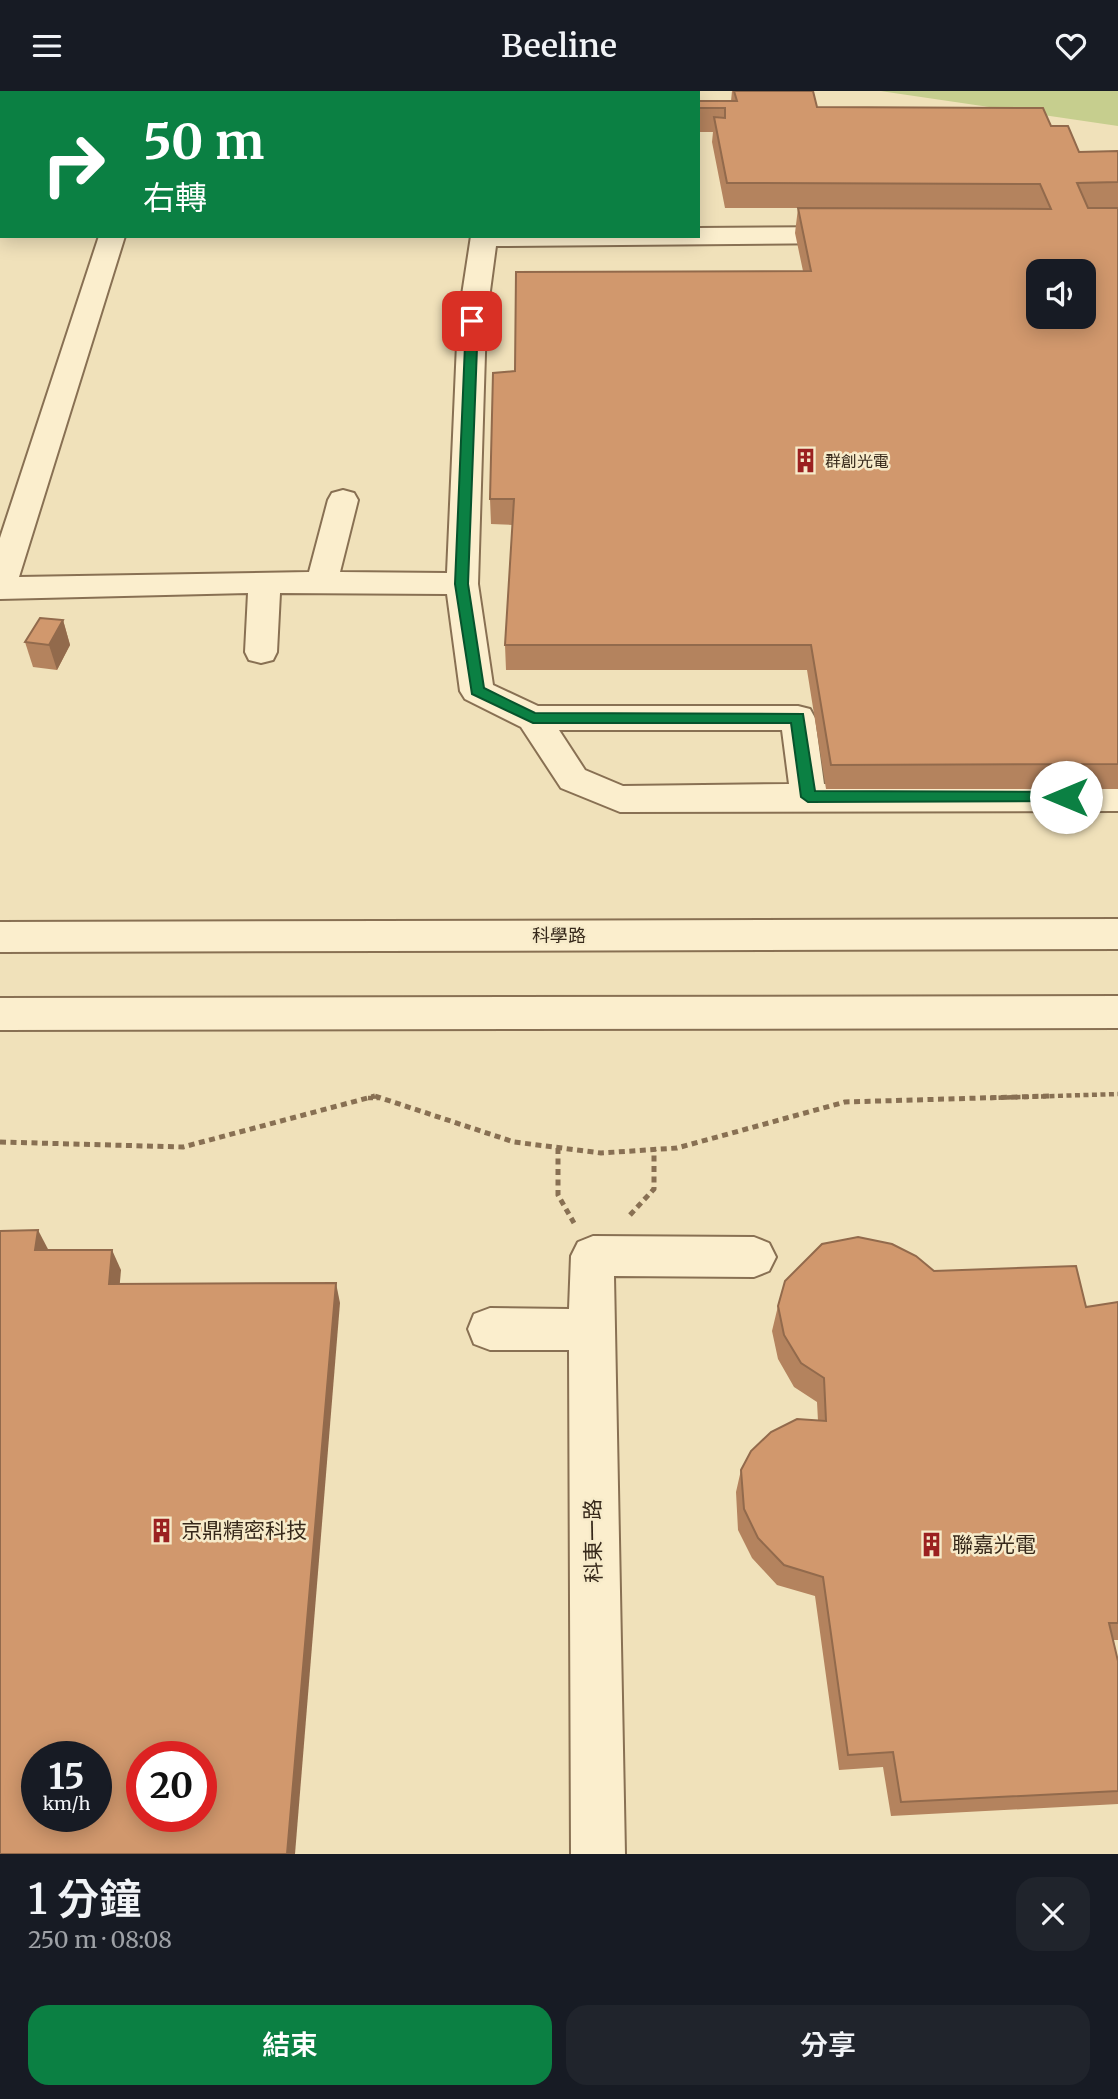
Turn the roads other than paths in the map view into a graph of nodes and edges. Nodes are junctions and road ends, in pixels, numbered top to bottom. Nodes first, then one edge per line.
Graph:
1 (866, 234) edge
2 (700, 236) edge
3 (111, 238) edge
4 (485, 238) edge
5 (343, 500) dead end
6 (265, 582) junction
7 (322, 582) junction
8 (462, 584) junction
9 (0, 587) edge
10 (261, 652) dead end
11 (533, 718) junction
12 (808, 797) junction
13 (1118, 798) edge
14 (1118, 934) edge
15 (0, 937) edge
16 (1118, 1012) edge
17 (0, 1014) edge
18 (754, 1257) dead end
19 (489, 1329) dead end
20 (591, 1330) junction
21 (598, 1854) edge

1 - 2 street
3 - 9 street
4 - 8 street
5 - 7 street
6 - 7 street
6 - 9 street
6 - 10 street
7 - 8 street
8 - 11 street
11 - 12 street
11 - 12 street
12 - 13 street
14 - 15 street, 科學路
16 - 17 street
18 - 20 street, 科東一路
19 - 20 street
20 - 21 street, 科東一路

